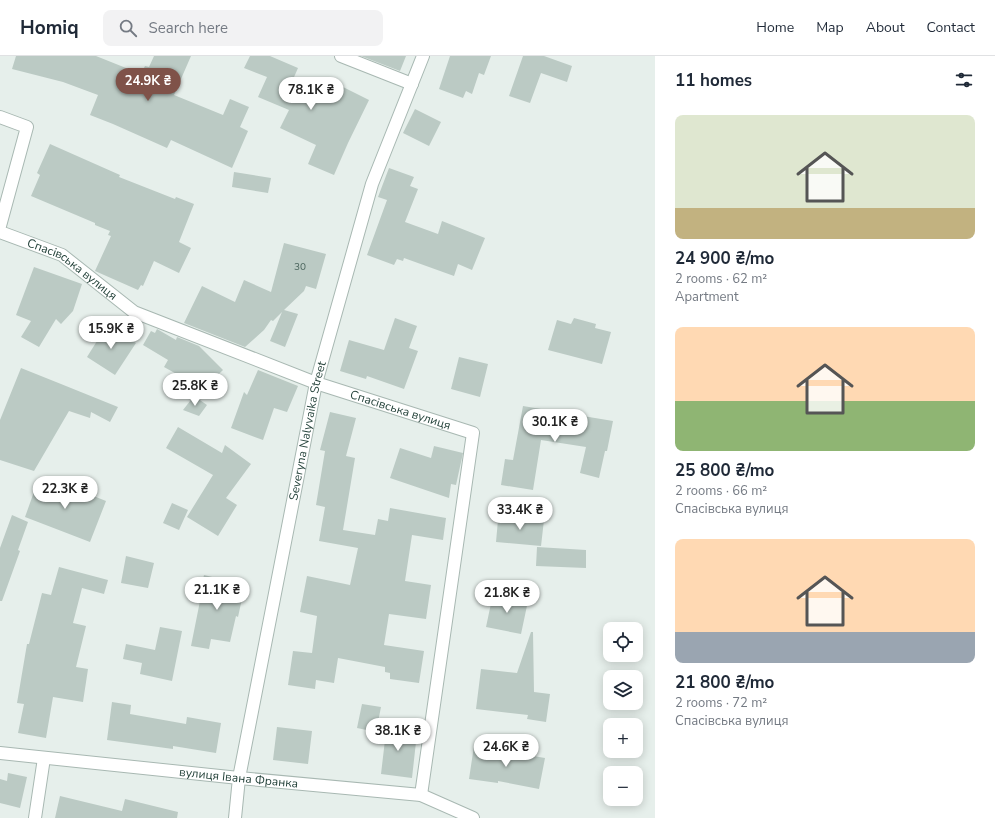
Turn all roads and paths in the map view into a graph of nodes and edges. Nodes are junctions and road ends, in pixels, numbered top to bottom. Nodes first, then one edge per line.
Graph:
1 (341, 56) edge
2 (424, 56) edge
3 (412, 84) junction
4 (0, 117) edge
5 (0, 226) edge
6 (0, 232) edge
7 (316, 383) junction
8 (0, 753) edge
9 (44, 758) junction
10 (239, 778) junction
11 (421, 795) junction
12 (467, 817) edge
13 (35, 818) edge
14 (235, 818) edge

1 - 3 street
2 - 3 street, Severyna Nalyvaika Street
3 - 7 street, Severyna Nalyvaika Street
4 - 5 street
6 - 7 street, Спасівська вулиця
7 - 10 street, Severyna Nalyvaika Street
7 - 11 street, Спасівська вулиця
8 - 9 street, вулиця Івана Франка
9 - 10 street, вулиця Івана Франка
9 - 13 street
10 - 11 street, вулиця Івана Франка
10 - 14 street, Severyna Nalyvaika Street
11 - 12 street, вулиця Івана Франка

